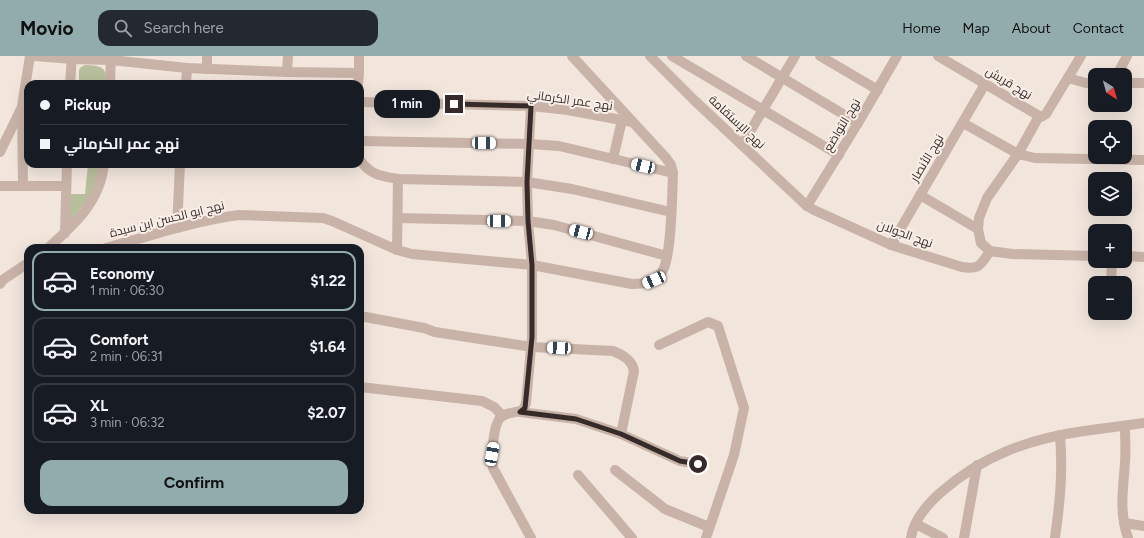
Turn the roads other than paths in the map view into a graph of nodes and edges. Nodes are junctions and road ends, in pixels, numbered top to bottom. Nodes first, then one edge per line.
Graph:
1 (30, 56) edge
2 (35, 56) edge
3 (207, 56) edge
4 (288, 56) edge
5 (359, 56) edge
6 (572, 56) edge
7 (650, 56) edge
8 (672, 56) edge
9 (746, 56) edge
10 (795, 56) edge
11 (820, 56) edge
12 (938, 56) edge
13 (1081, 56) edge
14 (1127, 56) edge
15 (895, 57) edge
16 (72, 58) edge
17 (111, 58) edge
18 (187, 68) junction
19 (1121, 68) edge
20 (206, 69) junction
21 (287, 72) junction
22 (359, 73) junction
23 (782, 77) junction
24 (1068, 78) junction
25 (26, 80) edge
26 (70, 80) edge
27 (110, 80) edge
28 (186, 80) edge
29 (358, 80) edge
30 (1088, 83) edge
31 (1132, 83) edge
32 (1144, 83) edge
33 (985, 84) junction
34 (878, 90) junction
35 (24, 94) edge
36 (364, 102) edge
37 (22, 106) junction
38 (531, 106) junction
39 (763, 110) junction
40 (1042, 115) junction
41 (622, 120) junction
42 (632, 122) junction
43 (858, 123) junction
44 (963, 123) junction
45 (364, 141) edge
46 (530, 144) junction
47 (742, 145) junction
48 (0, 152) edge
49 (1018, 154) junction
50 (839, 155) junction
51 (613, 159) junction
52 (1144, 160) edge
53 (364, 164) edge
54 (67, 168) edge
55 (103, 168) edge
56 (180, 168) edge
57 (673, 173) junction
58 (398, 179) junction
59 (527, 182) junction
60 (0, 186) edge
61 (23, 186) junction
62 (66, 186) junction
63 (920, 195) junction
64 (807, 206) junction
65 (671, 212) junction
66 (398, 218) junction
67 (528, 221) junction
68 (177, 228) junction
69 (978, 229) junction
70 (65, 233) junction
71 (53, 244) edge
72 (120, 244) edge
73 (891, 245) junction
74 (397, 250) junction
75 (990, 251) junction
76 (667, 256) junction
77 (1088, 256) edge
78 (1132, 256) edge
79 (1144, 257) edge
80 (532, 265) junction
81 (24, 266) edge
82 (24, 273) edge
83 (1, 280) edge
84 (364, 317) edge
85 (659, 346) dead end
86 (532, 347) junction
87 (364, 387) edge
88 (520, 412) junction
89 (502, 416) junction
90 (1144, 423) edge
91 (1125, 426) junction
92 (621, 434) junction
93 (1060, 435) junction
94 (698, 464) dead end
95 (977, 465) junction
96 (615, 470) dead end
97 (578, 475) dead end
98 (1124, 523) junction
99 (916, 524) junction
100 (1144, 526) edge
101 (709, 527) junction
102 (531, 538) edge
103 (632, 538) edge
104 (706, 538) edge
105 (911, 538) edge
106 (943, 538) edge
107 (964, 538) edge
108 (1055, 538) edge
109 (1128, 538) edge

1 - 25 street
2 - 16 street
3 - 20 street
4 - 21 street
5 - 22 street
6 - 42 street
7 - 47 street, نهج الإستقامة
8 - 39 street
9 - 23 street
10 - 23 street
11 - 34 street
12 - 33 street, نهج قريش
13 - 24 street
14 - 19 street
15 - 34 street, نهج التواضع
16 - 17 street
16 - 26 street
17 - 18 street
17 - 27 street
18 - 20 street
18 - 28 street
20 - 21 street
21 - 22 street
22 - 29 street
23 - 39 street
23 - 43 street
24 - 30 street
24 - 40 street
31 - 32 street
33 - 40 street, نهج قريش
33 - 44 street, نهج الأنصار
34 - 43 street, نهج التواضع
35 - 37 street
36 - 38 street, نهج عمر الكرماني
37 - 48 street
37 - 61 street
38 - 41 street, نهج عمر الكرماني
38 - 46 street
39 - 47 street
39 - 50 street
40 - 49 street
41 - 42 street, نهج عمر الكرماني
41 - 51 street
42 - 57 street
43 - 50 street, نهج التواضع
44 - 49 street
44 - 63 street, نهج الأنصار
45 - 46 street
46 - 51 street
46 - 59 street
47 - 64 street, نهج الإستقامة
49 - 52 street
49 - 69 street
50 - 64 street, نهج التواضع
51 - 57 street
53 - 58 street
54 - 62 street
55 - 70 street
56 - 68 street
57 - 65 street, نهج ابو الحسن ابن سيدة
58 - 59 street
58 - 66 street
59 - 65 street
59 - 67 street
60 - 61 street
61 - 62 street
62 - 70 street
63 - 69 street
63 - 73 street, نهج الأنصار
64 - 73 street, نهج الجولان
65 - 76 street, نهج ابو الحسن ابن سيدة
66 - 67 street
66 - 74 street
67 - 76 street
67 - 80 street
68 - 72 street, نهج ابو الحسن ابن سيدة
68 - 74 street, نهج ابو الحسن ابن سيدة
69 - 75 street
70 - 71 street
73 - 75 street, نهج الجولان
74 - 80 street, نهج ابو الحسن ابن سيدة
75 - 77 street
76 - 80 street, نهج ابو الحسن ابن سيدة
78 - 79 street
80 - 86 street
81 - 83 street
82 - 83 street
84 - 86 street
85 - 101 street
86 - 88 street
86 - 92 street
87 - 89 street
88 - 89 street
88 - 92 street
89 - 102 street
90 - 91 street
91 - 93 street
91 - 98 street
92 - 94 street
93 - 95 street
93 - 108 street
95 - 99 street
95 - 107 street
96 - 101 street
97 - 103 street
98 - 100 street
98 - 109 street
99 - 105 street
99 - 106 street
101 - 104 street

